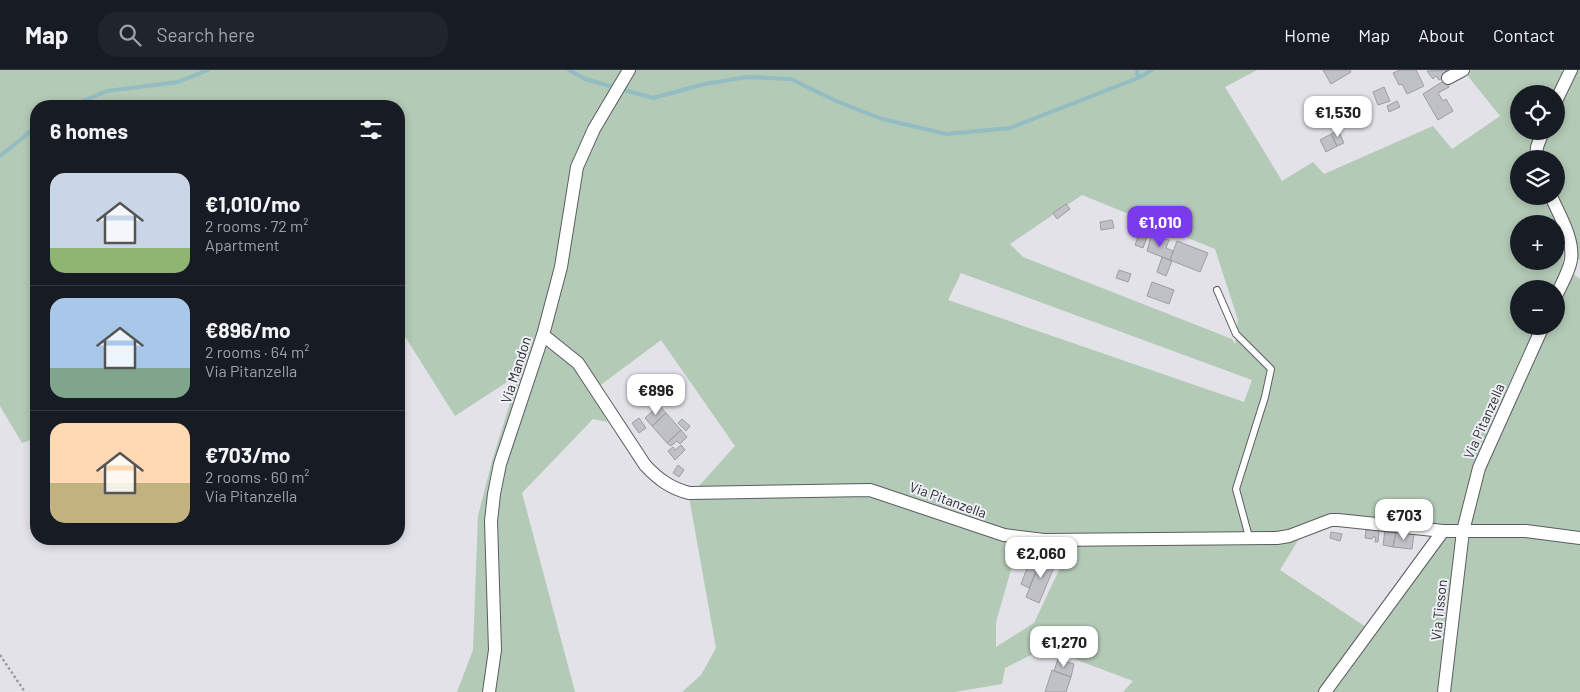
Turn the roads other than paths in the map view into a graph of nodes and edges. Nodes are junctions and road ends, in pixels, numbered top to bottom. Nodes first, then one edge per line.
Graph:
1 (628, 70) edge
2 (1463, 70) edge
3 (1571, 70) edge
4 (1448, 78) dead end
5 (1564, 85) edge
6 (1555, 205) edge
7 (1563, 280) edge
8 (1218, 290) dead end
9 (543, 335) junction
10 (1539, 335) edge
11 (1443, 531) junction
12 (1462, 531) junction
13 (1249, 537) junction
14 (1580, 538) edge
15 (489, 692) edge
16 (1325, 692) edge
17 (1444, 692) edge

1 - 9 street, Via Mandon
2 - 4 street
3 - 5 street
6 - 7 street
8 - 13 lane
9 - 13 street, Via Pitanzella
9 - 15 street, Via Mandon
10 - 12 street, Via Pitanzella
11 - 12 street, Via Pitanzella
11 - 13 street, Via Pitanzella
11 - 16 street
12 - 14 street, Via Pitanzella
12 - 17 street, Via Tisson

